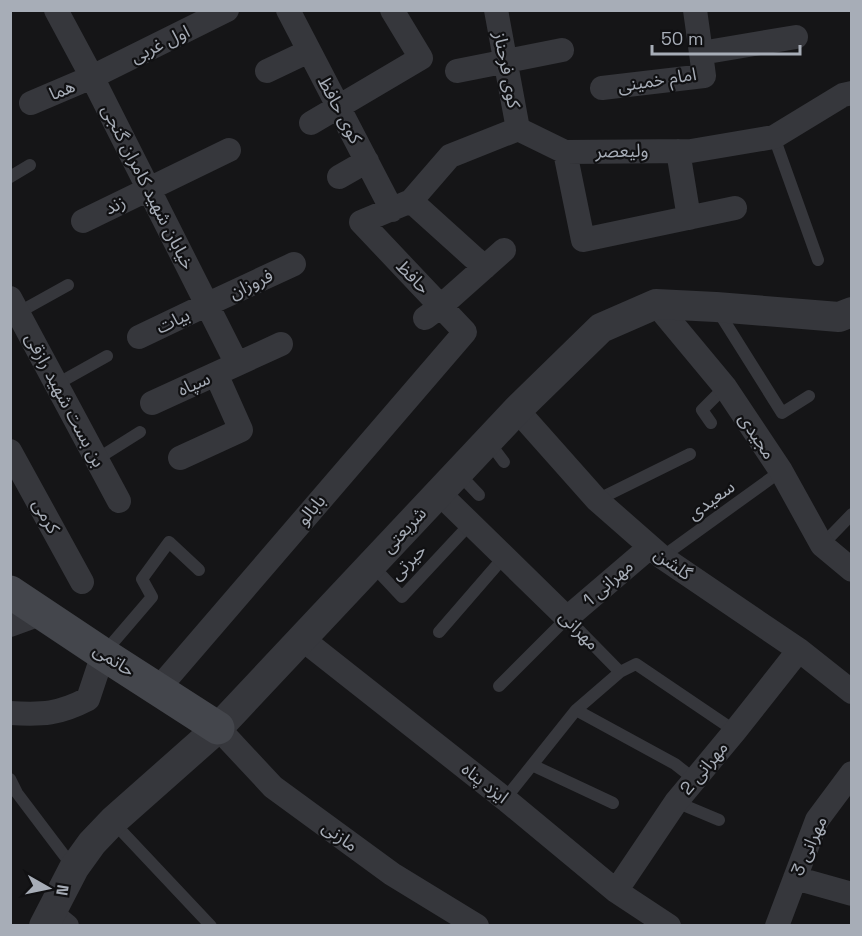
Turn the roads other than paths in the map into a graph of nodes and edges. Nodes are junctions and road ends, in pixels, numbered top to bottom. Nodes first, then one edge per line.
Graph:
1 (56, 10) edge
2 (227, 10) edge
3 (288, 10) edge
4 (392, 10) edge
5 (496, 10) edge
6 (695, 10) edge
7 (796, 37) dead end
8 (562, 50) dead end
9 (309, 51) junction
10 (701, 53) junction
11 (505, 62) junction
12 (267, 71) dead end
13 (457, 71) dead end
14 (92, 77) junction
15 (602, 88) dead end
16 (852, 93) edge
17 (31, 103) dead end
18 (339, 108) junction
19 (311, 123) dead end
20 (518, 129) junction
21 (774, 137) junction
22 (229, 150) dead end
23 (678, 151) junction
24 (565, 152) junction
25 (367, 161) junction
26 (30, 165) dead end
27 (10, 177) edge
28 (339, 177) dead end
29 (148, 189) junction
30 (402, 205) junction
31 (735, 208) dead end
32 (689, 218) junction
33 (83, 221) dead end
34 (504, 250) dead end
35 (818, 260) dead end
36 (294, 264) dead end
37 (485, 267) junction
38 (68, 285) dead end
39 (208, 304) junction
40 (656, 304) junction
41 (716, 307) junction
42 (13, 309) edge
43 (433, 312) junction
44 (845, 318) edge
45 (465, 332) joint
46 (139, 337) dead end
47 (281, 344) dead end
48 (107, 356) dead end
49 (227, 369) junction
50 (57, 384) junction
51 (725, 387) junction
52 (810, 396) dead end
53 (152, 403) dead end
54 (517, 410) junction
55 (711, 423) dead end
56 (140, 432) dead end
57 (10, 451) edge
58 (690, 454) dead end
59 (180, 458) dead end
60 (97, 459) junction
61 (781, 471) junction
62 (448, 483) junction
63 (479, 495) dead end
64 (597, 500) junction
65 (119, 501) dead end
66 (852, 514) edge
67 (470, 524) junction
68 (822, 545) junction
69 (656, 552) junction
70 (504, 557) junction
71 (371, 564) junction
72 (199, 570) dead end
73 (852, 570) edge
74 (82, 582) dead end
75 (10, 592) edge
76 (43, 614) junction
77 (567, 618) junction
78 (10, 625) edge
79 (440, 632) dead end
80 (302, 638) junction
81 (799, 650) junction
82 (103, 654) junction
83 (620, 672) junction
84 (499, 687) dead end
85 (158, 689) junction
86 (852, 692) edge
87 (576, 710) junction
88 (10, 713) edge
89 (218, 728) junction
90 (735, 732) junction
91 (532, 765) junction
92 (852, 773) edge
93 (10, 779) edge
94 (694, 779) junction
95 (506, 799) junction
96 (676, 802) junction
97 (613, 803) dead end
98 (719, 820) dead end
99 (113, 821) junction
100 (74, 868) junction
101 (795, 878) junction
102 (616, 891) junction
103 (852, 894) edge
104 (54, 921) edge
105 (211, 926) edge
106 (477, 926) edge
107 (669, 926) edge
108 (777, 926) edge

1 - 14 street, خیابان شهید کامران گنجی
2 - 14 street, اول غربی
3 - 9 street, کوی حافظ
4 - 18 street
5 - 11 street, کوی فرحناز
6 - 10 street
7 - 10 street, امام خمینی
8 - 11 street
9 - 12 street
9 - 18 street, کوی حافظ
10 - 15 street, امام خمینی
11 - 13 street
11 - 20 street, کوی فرحناز
14 - 17 street, هما
14 - 29 street, خیابان شهید کامران گنجی
16 - 21 street, ولیعصر
18 - 19 street
18 - 25 street, کوی حافظ
20 - 24 street, ولیعصر
20 - 30 street
21 - 23 street, ولیعصر
21 - 35 lane
22 - 29 street, زند
23 - 24 street, ولیعصر
23 - 32 street
24 - 32 street
25 - 28 street
25 - 30 street, کوی حافظ
26 - 27 lane
29 - 33 street, زند
29 - 39 street, خیابان شهید کامران گنجی
30 - 37 street
30 - 43 street, حافظ
31 - 32 street
34 - 37 street
36 - 39 street, فروزان
37 - 43 street
38 - 42 lane
39 - 46 street, بیات
39 - 49 street, خیابان شهید کامران گنجی
40 - 41 street, شریعتی
40 - 51 street, مجیدی
40 - 54 street, شریعتی
41 - 44 street, شریعتی
41 - 52 lane
42 - 50 street, بن بست شهید رازقی
43 - 45 street, حافظ
45 - 85 street, بابالو
47 - 49 street, سپاه
48 - 50 lane
49 - 53 street, سپاه
49 - 59 street, خیابان شهید کامران گنجی
50 - 60 street, بن بست شهید رازقی
51 - 55 lane
51 - 61 street, مجیدی
54 - 62 street, شریعتی
54 - 64 street, گلشن
56 - 60 lane
57 - 74 street, کرمی
58 - 64 lane
60 - 65 street, بن بست شهید رازقی
61 - 68 street, مجیدی
61 - 69 lane, سعیدی
62 - 63 lane
62 - 67 street, مهرانی
62 - 71 street, شریعتی
64 - 69 street, گلشن
66 - 68 lane
67 - 70 street, مهرانی
67 - 71 lane, حیرتی
68 - 73 street, مجیدی
69 - 77 street, مهرانی 1
69 - 81 street, گلشن
70 - 77 street, مهرانی
70 - 79 lane
71 - 80 street, شریعتی
72 - 82 lane
75 - 76 main road, حاتمی
76 - 78 street
76 - 82 main road, حاتمی
77 - 83 lane, مهرانی
77 - 84 lane
80 - 89 street, شریعتی
80 - 95 street, ایزد پناه
81 - 86 street, گلشن
81 - 90 street, مهرانی 2
82 - 85 main road, حاتمی
82 - 88 street
83 - 87 lane
83 - 90 lane
85 - 89 main road, حاتمی
87 - 91 lane
87 - 94 lane
89 - 99 street, شریعتی
89 - 106 street, مازنی
90 - 94 street, مهرانی 2
91 - 95 lane
91 - 97 lane
92 - 101 street, مهرانی 3
93 - 100 lane
94 - 96 street, مهرانی 2
95 - 102 street, ایزد پناه
96 - 98 lane
96 - 102 street, مهرانی 2
99 - 100 street, شریعتی
99 - 105 lane
100 - 104 street, شریعتی
101 - 103 street
101 - 108 street, مهرانی 3
102 - 107 street, ایزد پناه

